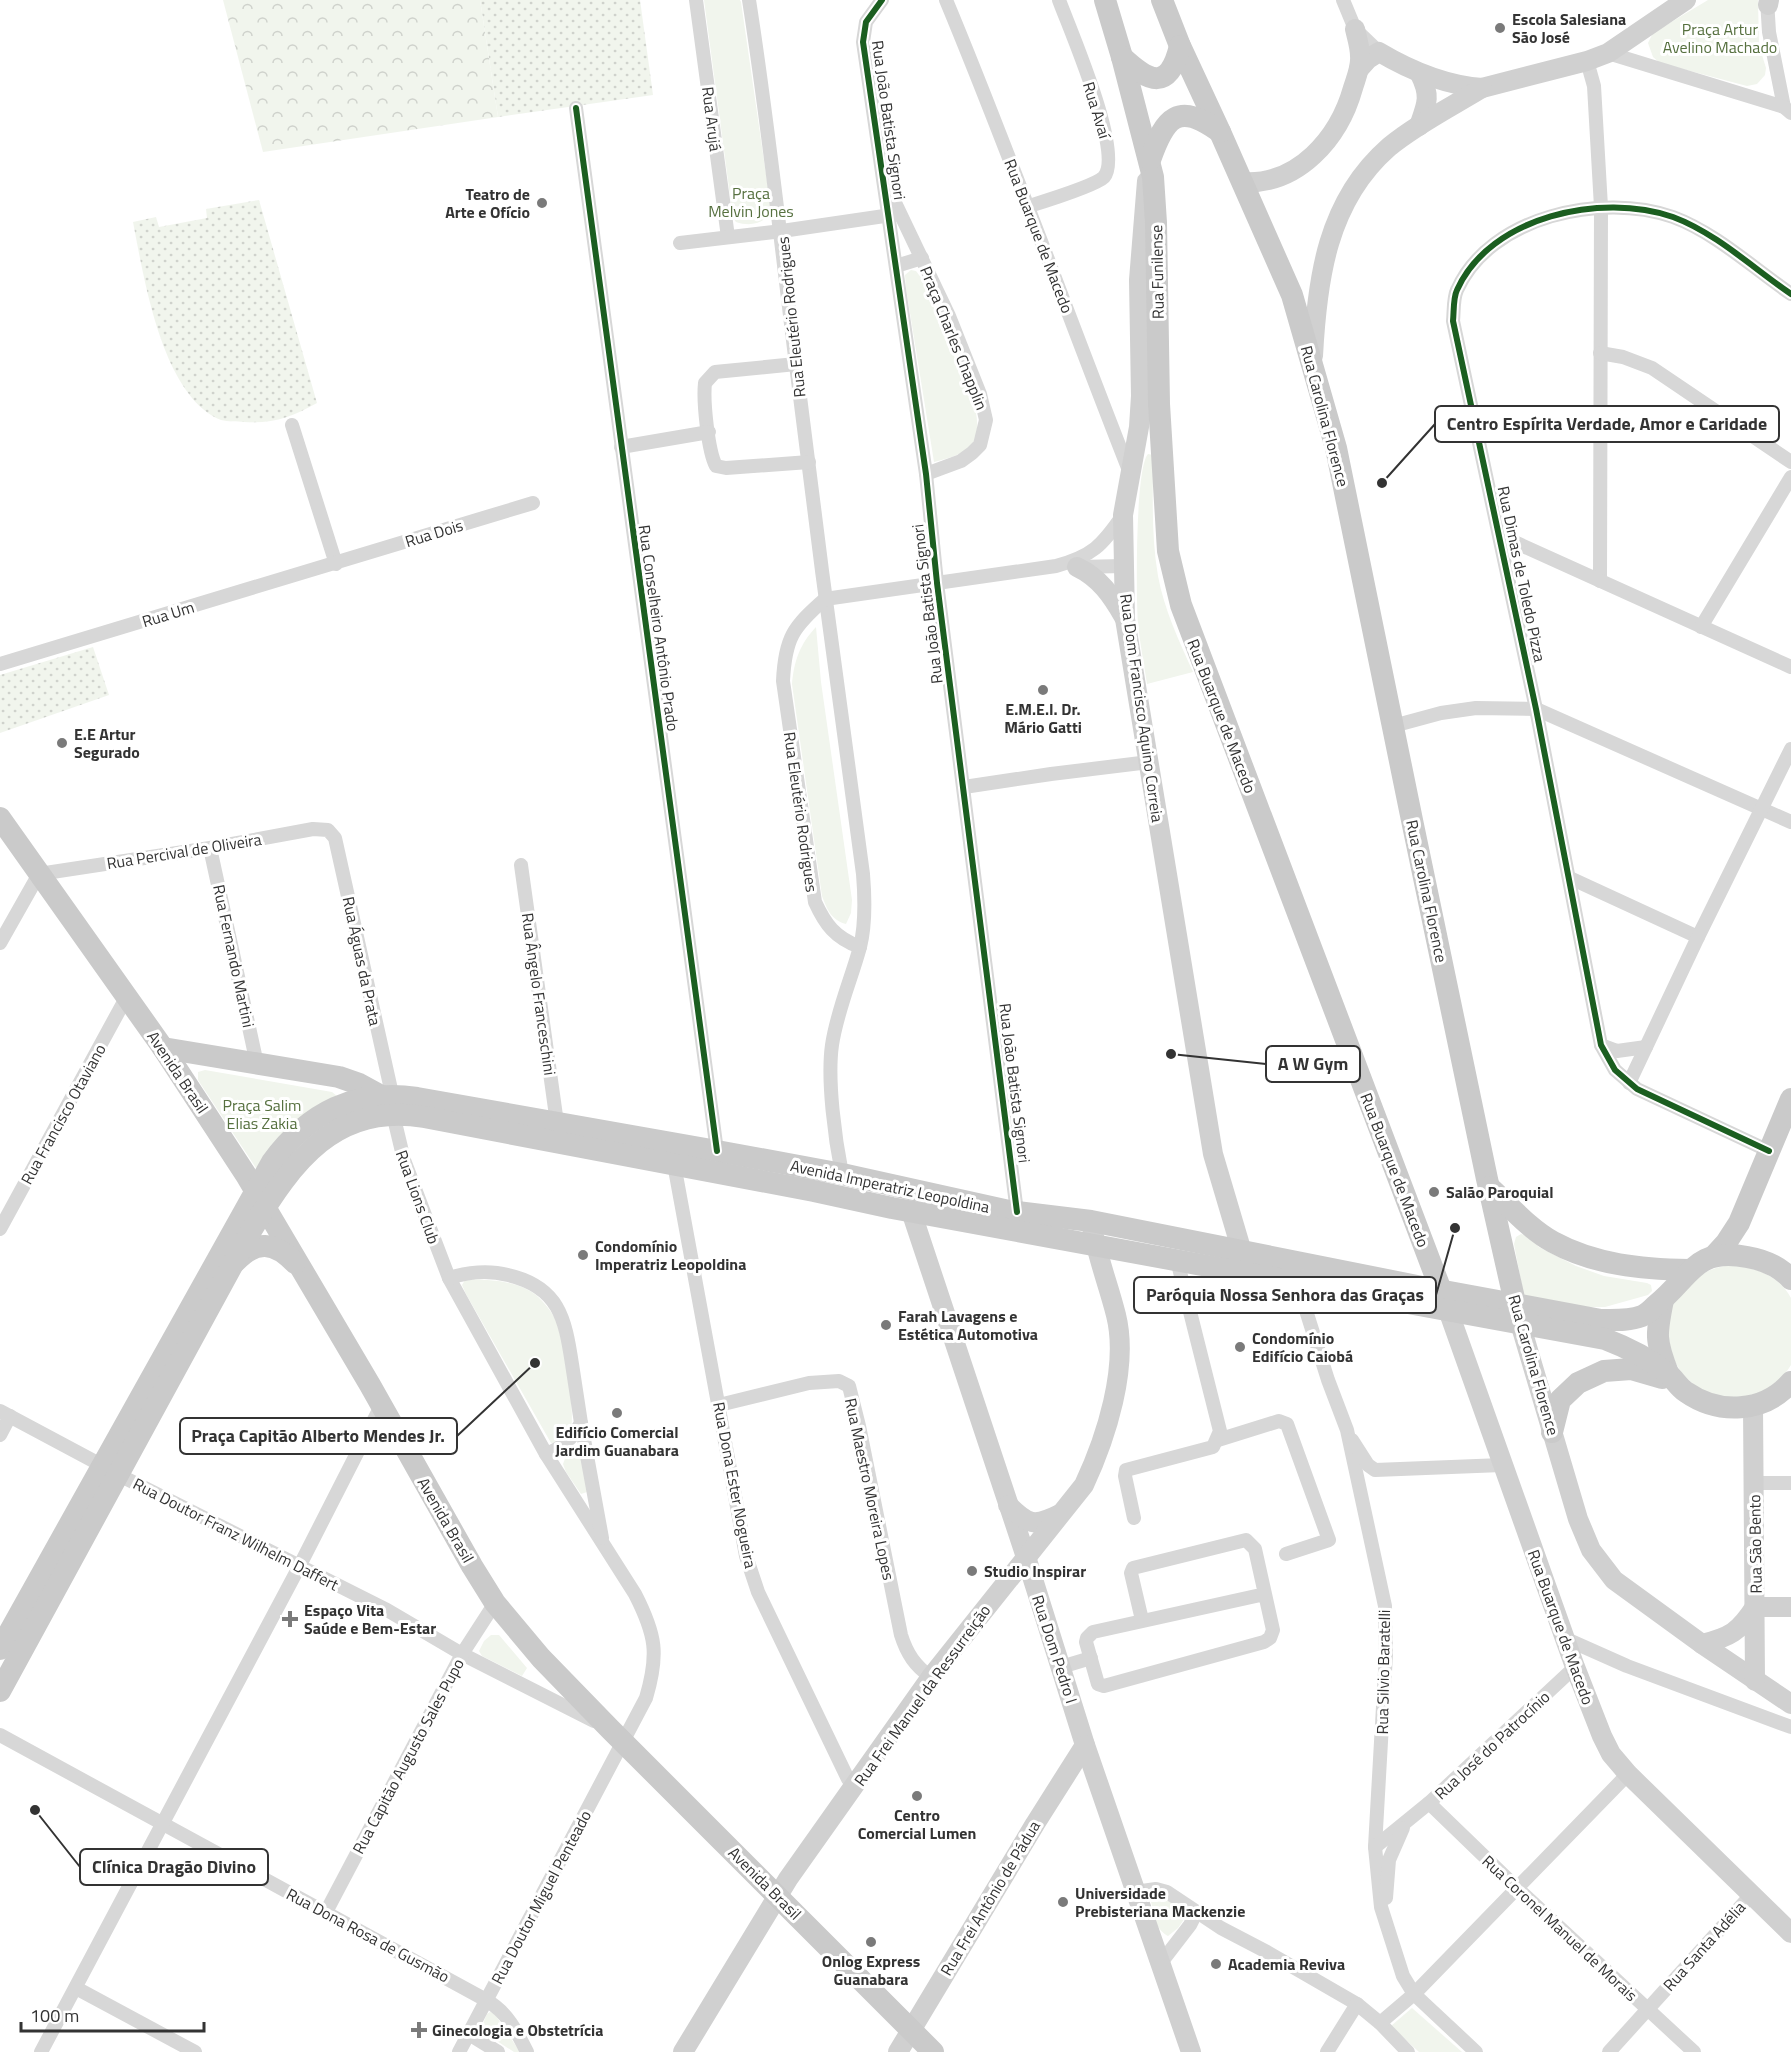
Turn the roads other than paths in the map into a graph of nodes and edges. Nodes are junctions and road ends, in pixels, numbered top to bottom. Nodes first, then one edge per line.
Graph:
1 (696, 0) edge
2 (750, 0) edge
3 (882, 0) edge
4 (946, 0) edge
5 (1059, 0) edge
6 (1105, 0) edge
7 (1162, 0) edge
8 (1343, 0) edge
9 (1686, 0) edge
10 (1768, 2) edge
11 (1355, 29) junction
12 (1180, 46) junction
13 (1379, 52) junction
14 (1608, 53) junction
15 (1122, 57) junction
16 (1587, 61) junction
17 (1359, 69) junction
18 (1420, 74) junction
19 (1482, 88) junction
20 (576, 108) dead end
21 (1787, 110) edge
22 (1419, 126) junction
23 (1220, 132) junction
24 (1150, 160) junction
25 (1242, 182) junction
26 (1026, 207) junction
27 (1601, 207) junction
28 (895, 214) junction
29 (782, 231) junction
30 (728, 237) junction
31 (680, 243) dead end
32 (922, 258) junction
33 (896, 266) junction
34 (1791, 294) edge
35 (1600, 353) junction
36 (796, 364) junction
37 (1313, 365) junction
38 (292, 425) dead end
39 (709, 432) junction
40 (621, 447) junction
41 (809, 462) junction
42 (1791, 462) edge
43 (1130, 473) junction
44 (926, 474) junction
45 (1791, 477) edge
46 (533, 503) dead end
47 (1123, 515) junction
48 (1501, 537) junction
49 (1168, 551) joint
50 (336, 564) junction
51 (1056, 566) junction
52 (1123, 566) junction
53 (1077, 567) junction
54 (1600, 581) junction
55 (938, 583) junction
56 (825, 598) junction
57 (1125, 619) junction
58 (1701, 627) junction
59 (0, 664) edge
60 (1791, 668) edge
61 (1536, 709) junction
62 (1393, 726) junction
63 (1791, 749) edge
64 (1149, 762) junction
65 (964, 787) junction
66 (1762, 808) junction
67 (0, 818) edge
68 (1791, 822) edge
69 (328, 830) joint
70 (210, 848) junction
71 (521, 865) dead end
72 (39, 873) junction
73 (1570, 878) junction
74 (1698, 937) junction
75 (0, 944) edge
76 (860, 947) junction
77 (126, 998) junction
78 (1601, 1045) junction
79 (1646, 1047) junction
80 (163, 1048) junction
81 (257, 1064) junction
82 (1629, 1083) junction
83 (1791, 1099) edge
84 (388, 1101) junction
85 (557, 1123) junction
86 (717, 1151) junction
87 (1769, 1151) junction
88 (674, 1164) junction
89 (842, 1174) junction
90 (1489, 1187) junction
91 (935, 1195) junction
92 (260, 1199) junction
93 (911, 1211) junction
94 (1017, 1212) junction
95 (1090, 1221) junction
96 (0, 1229) edge
97 (1094, 1244) junction
98 (1241, 1250) junction
99 (1715, 1255) junction
100 (1177, 1260) junction
101 (232, 1265) junction
102 (1689, 1270) junction
103 (302, 1271) junction
104 (1249, 1274) junction
105 (449, 1278) junction
106 (1791, 1279) edge
107 (1297, 1282) junction
108 (1444, 1300) junction
109 (1663, 1300) junction
110 (1517, 1313) junction
111 (1671, 1378) junction
112 (1791, 1382) edge
113 (719, 1405) junction
114 (381, 1406) junction
115 (1753, 1406) junction
116 (5, 1414) edge
117 (581, 1423) junction
118 (1347, 1430) junction
119 (1552, 1432) junction
120 (0, 1435) edge
121 (1219, 1435) junction
122 (546, 1454) junction
123 (1503, 1465) junction
124 (110, 1470) junction
125 (1754, 1483) junction
126 (1791, 1483) edge
127 (1008, 1505) junction
128 (1062, 1513) junction
129 (1134, 1518) dead end
130 (603, 1546) junction
131 (1286, 1554) dead end
132 (1026, 1557) junction
133 (299, 1567) junction
134 (1036, 1590) junction
135 (996, 1594) junction
136 (1265, 1594) junction
137 (495, 1603) junction
138 (1755, 1607) junction
139 (1791, 1607) edge
140 (1142, 1620) junction
141 (1564, 1638) junction
142 (1702, 1644) junction
143 (0, 1649) edge
144 (462, 1653) junction
145 (1090, 1658) junction
146 (1061, 1667) junction
147 (1575, 1667) junction
148 (932, 1677) junction
149 (1755, 1681) junction
150 (0, 1691) edge
151 (1791, 1704) edge
152 (1791, 1727) edge
153 (0, 1735) edge
154 (616, 1736) junction
155 (1085, 1745) junction
156 (1628, 1774) junction
157 (855, 1786) junction
158 (1429, 1803) junction
159 (1408, 1821) junction
160 (161, 1823) junction
161 (1375, 1847) junction
162 (1517, 1888) junction
163 (1135, 1893) junction
164 (1752, 1894) junction
165 (777, 1896) junction
166 (326, 1912) junction
167 (1196, 1913) junction
168 (1384, 1920) junction
169 (1791, 1933) edge
170 (1160, 1964) junction
171 (76, 1988) junction
172 (1414, 1994) junction
173 (486, 2000) junction
174 (1357, 2004) junction
175 (1647, 2010) junction
176 (1380, 2023) junction
177 (912, 2029) junction
178 (469, 2034) junction
179 (41, 2052) edge
180 (195, 2052) edge
181 (459, 2052) edge
182 (498, 2052) edge
183 (527, 2052) edge
184 (683, 2052) edge
185 (898, 2052) edge
186 (933, 2052) edge
187 (1191, 2052) edge
188 (1327, 2052) edge
189 (1407, 2052) edge
190 (1476, 2052) edge
191 (1609, 2052) edge
192 (1694, 2052) edge

1 - 30 street, Rua Arujá
2 - 29 street, Rua Eleutério Rodrigues
3 - 28 street, Rua João Batista Signori
4 - 26 street, Rua Buarque de Macedo
5 - 26 street, Rua Avaí
6 - 15 main road, Rua Funilense
7 - 12 main road, Rua Carolina Florence
8 - 11 street
9 - 14 street
10 - 21 street
11 - 13 street
11 - 17 street
12 - 15 main road
12 - 23 main road, Rua Carolina Florence
13 - 17 street
13 - 18 street
14 - 16 street
14 - 21 street
15 - 24 main road, Rua Funilense
16 - 19 street
16 - 27 street
17 - 25 street
18 - 19 street
18 - 22 street
19 - 22 street
20 - 40 street, Rua Conselheiro Antônio Prado
22 - 37 street
23 - 24 main road
23 - 25 main road, Rua Carolina Florence
24 - 43 street, Rua Dom Francisco Aquino Correia
24 - 49 main road, Rua Funilense
25 - 37 main road, Rua Carolina Florence
26 - 43 street, Rua Buarque de Macedo
27 - 34 street, Rua Dimas de Toledo Pizza
27 - 35 street
27 - 48 street, Rua Dimas de Toledo Pizza
28 - 29 street
28 - 32 street, Praça Charles Chapplin
28 - 33 street, Rua João Batista Signori
29 - 30 street
29 - 36 street, Rua Eleutério Rodrigues
30 - 31 street
32 - 33 street
32 - 44 street, Praça Charles Chapplin
33 - 44 street, Rua João Batista Signori
35 - 42 street
35 - 54 street
36 - 39 street
36 - 41 street, Rua Eleutério Rodrigues
37 - 62 main road, Rua Carolina Florence
38 - 50 street
39 - 40 street
39 - 41 street
40 - 86 street, Rua Conselheiro Antônio Prado
41 - 56 street, Rua Eleutério Rodrigues
43 - 47 street, Rua Dom Francisco Aquino Correia
44 - 55 street, Rua João Batista Signori
45 - 58 street
46 - 50 street, Rua Dois
47 - 51 street
47 - 52 street, Rua Dom Francisco Aquino Correia
48 - 54 street
48 - 61 street, Rua Dimas de Toledo Pizza
49 - 108 main road, Rua Buarque de Macedo
50 - 59 street, Rua Um
51 - 53 street
51 - 55 street
52 - 53 street
52 - 57 street, Rua Dom Francisco Aquino Correia
53 - 57 street
54 - 58 street
55 - 56 street
55 - 65 street, Rua João Batista Signori
56 - 76 street, Rua Eleutério Rodrigues
56 - 76 street, Rua Eleutério Rodrigues
57 - 64 street, Rua Dom Francisco Aquino Correia
58 - 60 street
61 - 62 street
61 - 66 street
61 - 73 street, Rua Dimas de Toledo Pizza
62 - 90 main road, Rua Carolina Florence
63 - 66 street
64 - 65 street
64 - 98 street, Rua Dom Francisco Aquino Correia
65 - 94 street, Rua João Batista Signori
66 - 68 street
66 - 74 street
67 - 72 main road, Avenida Brasil
69 - 70 street, Rua Percival de Oliveira
69 - 84 street, Rua Águas da Prata
70 - 72 street, Rua Percival de Oliveira
70 - 81 street, Rua Fernando Martini
71 - 85 street, Rua Ângelo Franceschini
72 - 75 street
72 - 77 main road, Avenida Brasil
73 - 74 street
73 - 78 street, Rua Dimas de Toledo Pizza
74 - 79 street
76 - 89 street, Rua Eleutério Rodrigues
77 - 80 main road, Avenida Brasil
77 - 96 street, Rua Francisco Otaviano
78 - 79 street
78 - 82 street, Rua Dimas de Toledo Pizza
79 - 82 street
80 - 81 main road
80 - 92 main road, Avenida Brasil
81 - 84 main road
82 - 87 street, Rua Dimas de Toledo Pizza
83 - 87 main road
84 - 85 main road, Avenida Imperatriz Leopoldina
84 - 88 main road, Avenida Imperatriz Leopoldina
84 - 92 main road, Avenida Imperatriz Leopoldina
84 - 92 main road, Avenida Imperatriz Leopoldina
84 - 105 street, Rua Lions Club
85 - 86 main road, Avenida Imperatriz Leopoldina
86 - 89 main road, Avenida Imperatriz Leopoldina
87 - 99 main road
88 - 93 main road, Avenida Imperatriz Leopoldina
88 - 113 street, Rua Dona Ester Nogueira
89 - 91 main road, Avenida Imperatriz Leopoldina
90 - 102 main road
90 - 110 main road, Rua Carolina Florence
91 - 93 main road
91 - 94 main road, Avenida Imperatriz Leopoldina
92 - 101 main road
92 - 103 main road, Avenida Brasil
92 - 124 main road
93 - 97 main road, Avenida Imperatriz Leopoldina
93 - 127 street, Rua Dom Pedro I
94 - 95 main road, Avenida Imperatriz Leopoldina
95 - 97 street, Rua Frei Manuel da Ressurreição
95 - 98 main road, Avenida Imperatriz Leopoldina
97 - 100 main road, Avenida Imperatriz Leopoldina
97 - 128 street, Rua Frei Manuel da Ressurreição
98 - 104 street, Rua Dom Francisco Aquino Correia
98 - 108 main road, Avenida Imperatriz Leopoldina
99 - 102 main road
99 - 106 main road
100 - 104 main road, Avenida Imperatriz Leopoldina
100 - 121 street
101 - 103 main road
101 - 124 main road
102 - 109 main road, Avenida Imperatriz Leopoldina
103 - 114 main road, Avenida Brasil
104 - 107 main road, Avenida Imperatriz Leopoldina
105 - 117 street, Rua Lions Club
105 - 122 street, Rua Lions Club
107 - 108 main road, Avenida Imperatriz Leopoldina
107 - 118 street, Rua Silvio Baratelli
108 - 110 main road, Avenida Imperatriz Leopoldina
108 - 123 street, Rua Buarque de Macedo
109 - 110 main road, Avenida Imperatriz Leopoldina
109 - 111 main road
110 - 111 main road, Avenida Imperatriz Leopoldina
110 - 119 street, Rua Carolina Florence
111 - 115 main road
111 - 119 main road
112 - 115 main road
113 - 148 street, Rua Maestro Moreira Lopes
113 - 157 street, Rua Dona Ester Nogueira
114 - 133 street
114 - 137 main road, Avenida Brasil
115 - 125 street, Rua São Bento
116 - 120 street
116 - 124 street, Rua Doutor Franz Wilhelm Daffert
117 - 122 street
117 - 130 street, Rua Lions Club
118 - 123 street
118 - 161 street, Rua Silvio Baratelli
119 - 142 street, Rua Carolina Florence
121 - 129 street
121 - 131 street
122 - 130 street, Rua Lions Club
123 - 141 street, Rua Buarque de Macedo
124 - 133 street, Rua Doutor Franz Wilhelm Daffert
124 - 143 main road
124 - 150 main road
125 - 126 street
125 - 138 street, Rua São Bento
127 - 128 street
127 - 132 street, Rua Dom Pedro I
128 - 132 street, Rua Frei Manuel da Ressurreição
130 - 154 street, Rua Lions Club
132 - 134 street, Rua Dom Pedro I
132 - 135 street, Rua Frei Manuel da Ressurreição
133 - 144 street, Rua Doutor Franz Wilhelm Daffert
133 - 160 street
134 - 135 street
134 - 146 street, Rua Dom Pedro I
135 - 148 street, Rua Frei Manuel da Ressurreição
136 - 140 street
136 - 140 street
136 - 145 street
137 - 144 street, Rua Capitão Augusto Sales Pupo
137 - 154 main road, Avenida Brasil
138 - 139 street
138 - 142 street
138 - 149 street, Rua São Bento
140 - 145 street
141 - 147 street, Rua Buarque de Macedo
141 - 152 street
142 - 149 street, Rua Carolina Florence
144 - 154 street, Rua Doutor Franz Wilhelm Daffert
144 - 166 street, Rua Capitão Augusto Sales Pupo
145 - 146 street
146 - 155 street, Rua Dom Pedro I
147 - 156 street, Rua Buarque de Macedo
147 - 158 street, Rua José do Patrocínio
148 - 157 street, Rua Frei Manuel da Ressurreição
149 - 151 street, Rua Carolina Florence
153 - 160 street, Rua Dona Rosa de Gusmão
154 - 165 main road, Avenida Brasil
154 - 173 street, Rua Doutor Miguel Penteado
155 - 163 street, Rua Dom Pedro I
155 - 177 street, Rua Frei Antônio de Pádua
156 - 162 street
156 - 164 street, Rua Buarque de Macedo
157 - 165 street, Rua Frei Manuel da Ressurreição
158 - 159 street, Rua José do Patrocínio
158 - 162 street, Rua Coronel Manuel de Morais
159 - 161 street, Rua José do Patrocínio
159 - 168 street, Rua José do Patrocínio
160 - 166 street, Rua Dona Rosa de Gusmão
160 - 171 street
161 - 168 street, Rua Silvio Baratelli
162 - 172 street
162 - 175 street, Rua Coronel Manuel de Morais
163 - 167 street
163 - 170 street, Rua Dom Pedro I
164 - 169 street, Rua Buarque de Macedo
164 - 175 street, Rua Santa Adélia
165 - 177 main road, Avenida Brasil
165 - 184 street, Rua Frei Manuel da Ressurreição
166 - 173 street, Rua Dona Rosa de Gusmão
167 - 170 street
167 - 174 street
168 - 172 street, Rua Silvio Baratelli
170 - 187 street, Rua Dom Pedro I
171 - 179 street
171 - 180 street
172 - 176 street
172 - 190 street
173 - 178 street, Rua Doutor Miguel Penteado
173 - 183 street, Rua Dona Rosa de Gusmão
174 - 176 street
174 - 188 street
175 - 191 street, Rua Santa Adélia
175 - 192 street, Rua Coronel Manuel de Morais
176 - 189 street
177 - 185 street, Rua Frei Antônio de Pádua
177 - 186 main road, Avenida Brasil
178 - 181 street, Rua Doutor Miguel Penteado
178 - 182 street

